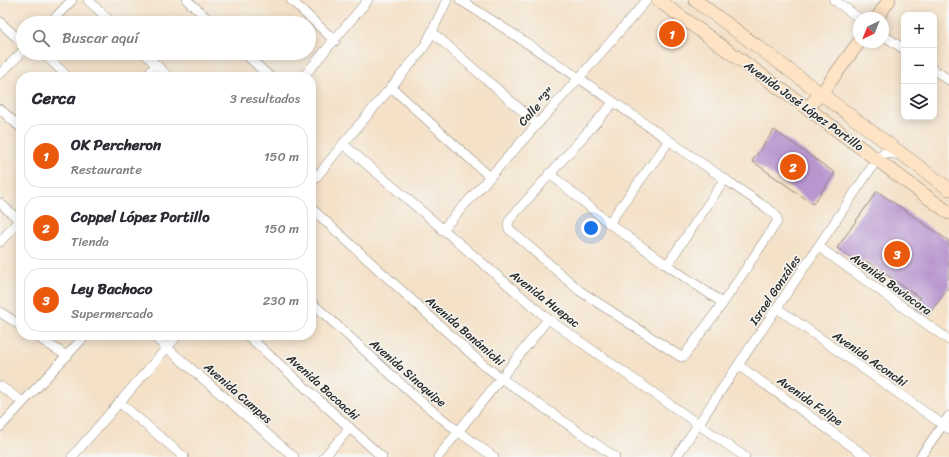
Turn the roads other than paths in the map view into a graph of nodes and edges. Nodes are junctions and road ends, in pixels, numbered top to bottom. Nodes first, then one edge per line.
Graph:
1 (72, 0) edge
2 (88, 0) edge
3 (187, 0) edge
4 (291, 0) edge
5 (368, 0) edge
6 (447, 0) edge
7 (460, 0) edge
8 (647, 0) edge
9 (658, 0) edge
10 (695, 0) edge
11 (834, 0) edge
12 (889, 0) edge
13 (881, 12) edge
14 (853, 14) edge
15 (57, 16) edge
16 (105, 16) edge
17 (204, 16) edge
18 (309, 16) edge
19 (0, 22) edge
20 (316, 23) edge
21 (432, 32) junction
22 (16, 37) dead end
23 (889, 39) edge
24 (335, 40) junction
25 (855, 48) edge
26 (902, 48) edge
27 (16, 58) edge
28 (50, 60) edge
29 (151, 60) edge
30 (252, 60) edge
31 (156, 65) junction
32 (63, 72) edge
33 (150, 72) edge
34 (164, 72) edge
35 (265, 72) edge
36 (307, 72) edge
37 (937, 72) edge
38 (0, 74) edge
39 (579, 78) junction
40 (949, 80) edge
41 (391, 86) junction
42 (821, 94) junction
43 (614, 102) junction
44 (807, 108) junction
45 (0, 109) edge
46 (16, 123) edge
47 (537, 124) junction
48 (669, 141) junction
49 (343, 144) junction
50 (902, 155) junction
51 (877, 159) junction
52 (549, 174) junction
53 (490, 177) junction
54 (316, 178) edge
55 (725, 179) junction
56 (949, 189) edge
57 (0, 203) edge
58 (316, 213) edge
59 (949, 213) edge
60 (16, 217) edge
61 (609, 223) junction
62 (16, 224) edge
63 (442, 230) junction
64 (0, 242) edge
65 (819, 247) junction
66 (666, 265) junction
67 (723, 303) junction
68 (316, 307) edge
69 (777, 308) junction
70 (0, 312) edge
71 (548, 319) junction
72 (16, 323) edge
73 (42, 340) edge
74 (81, 340) edge
75 (158, 340) edge
76 (173, 340) edge
77 (253, 340) edge
78 (949, 340) edge
79 (167, 347) junction
80 (67, 356) junction
81 (738, 366) junction
82 (501, 378) junction
83 (0, 386) edge
84 (23, 402) junction
85 (119, 402) junction
86 (949, 416) edge
87 (698, 424) junction
88 (0, 427) edge
89 (946, 427) edge
90 (350, 428) junction
91 (459, 432) junction
92 (72, 457) edge
93 (184, 457) edge
94 (294, 457) edge
95 (324, 457) edge
96 (382, 457) edge
97 (438, 457) edge
98 (494, 457) edge
99 (615, 457) edge
100 (676, 457) edge
101 (745, 457) edge
102 (867, 457) edge
103 (920, 457) edge

1 - 15 street
2 - 16 street
3 - 17 street
4 - 18 street
5 - 24 street
6 - 21 street
7 - 39 street
8 - 39 street, Calle "3"
9 - 44 main road, Avenida José López Portillo
10 - 42 main road, Avenida José López Portillo
11 - 14 street
12 - 13 main road
19 - 22 street
20 - 24 street
21 - 41 street
21 - 47 street
23 - 26 street
24 - 36 street
25 - 42 main road
27 - 38 street
28 - 32 street
29 - 31 street
30 - 35 street
31 - 33 street
31 - 34 street
37 - 40 street
39 - 43 street
39 - 47 street, Calle "3"
41 - 49 street
41 - 53 street
42 - 44 main road
42 - 50 main road, Avenida José López Portillo
43 - 48 street
43 - 52 street
44 - 51 main road, Avenida José López Portillo
45 - 46 street
47 - 53 street, Calle "3"
48 - 55 street
48 - 61 street
49 - 54 street
49 - 63 street, Avenida Huepac
50 - 51 street
50 - 56 main road, Avenida José López Portillo
51 - 59 main road, Avenida José López Portillo
51 - 65 street, Israel Gonzáles
52 - 61 street
52 - 67 street
53 - 63 street, Calle "3"
55 - 66 street
55 - 67 street
57 - 60 street
58 - 82 street, Avenida Banámichi
61 - 66 street
62 - 64 street
63 - 71 street, Avenida Huepac
65 - 69 street, Israel Gonzáles
65 - 78 street, Avenida Baviacora
66 - 67 street
68 - 91 street, Avenida Sinoquipe
69 - 81 street, Israel Gonzáles
69 - 89 street, Avenida Aconchi
70 - 72 street
71 - 82 street
71 - 87 street, Avenida Huepac
73 - 80 street
74 - 80 street
75 - 79 street, Avenida Cumpas
76 - 79 street
77 - 90 street, Avenida Bacoachi
79 - 85 street
79 - 94 street, Avenida Cumpas
80 - 84 street
81 - 87 street, Israel Gonzáles
81 - 102 street, Avenida Felipe
82 - 91 street
82 - 99 street, Avenida Banámichi
83 - 84 street
84 - 88 street
85 - 92 street
85 - 93 street
86 - 89 street
87 - 100 street, Israel Gonzáles
87 - 101 street, Avenida Huepac
89 - 103 street
90 - 95 street
90 - 96 street, Avenida Bacoachi
91 - 97 street
91 - 98 street, Avenida Sinoquipe

